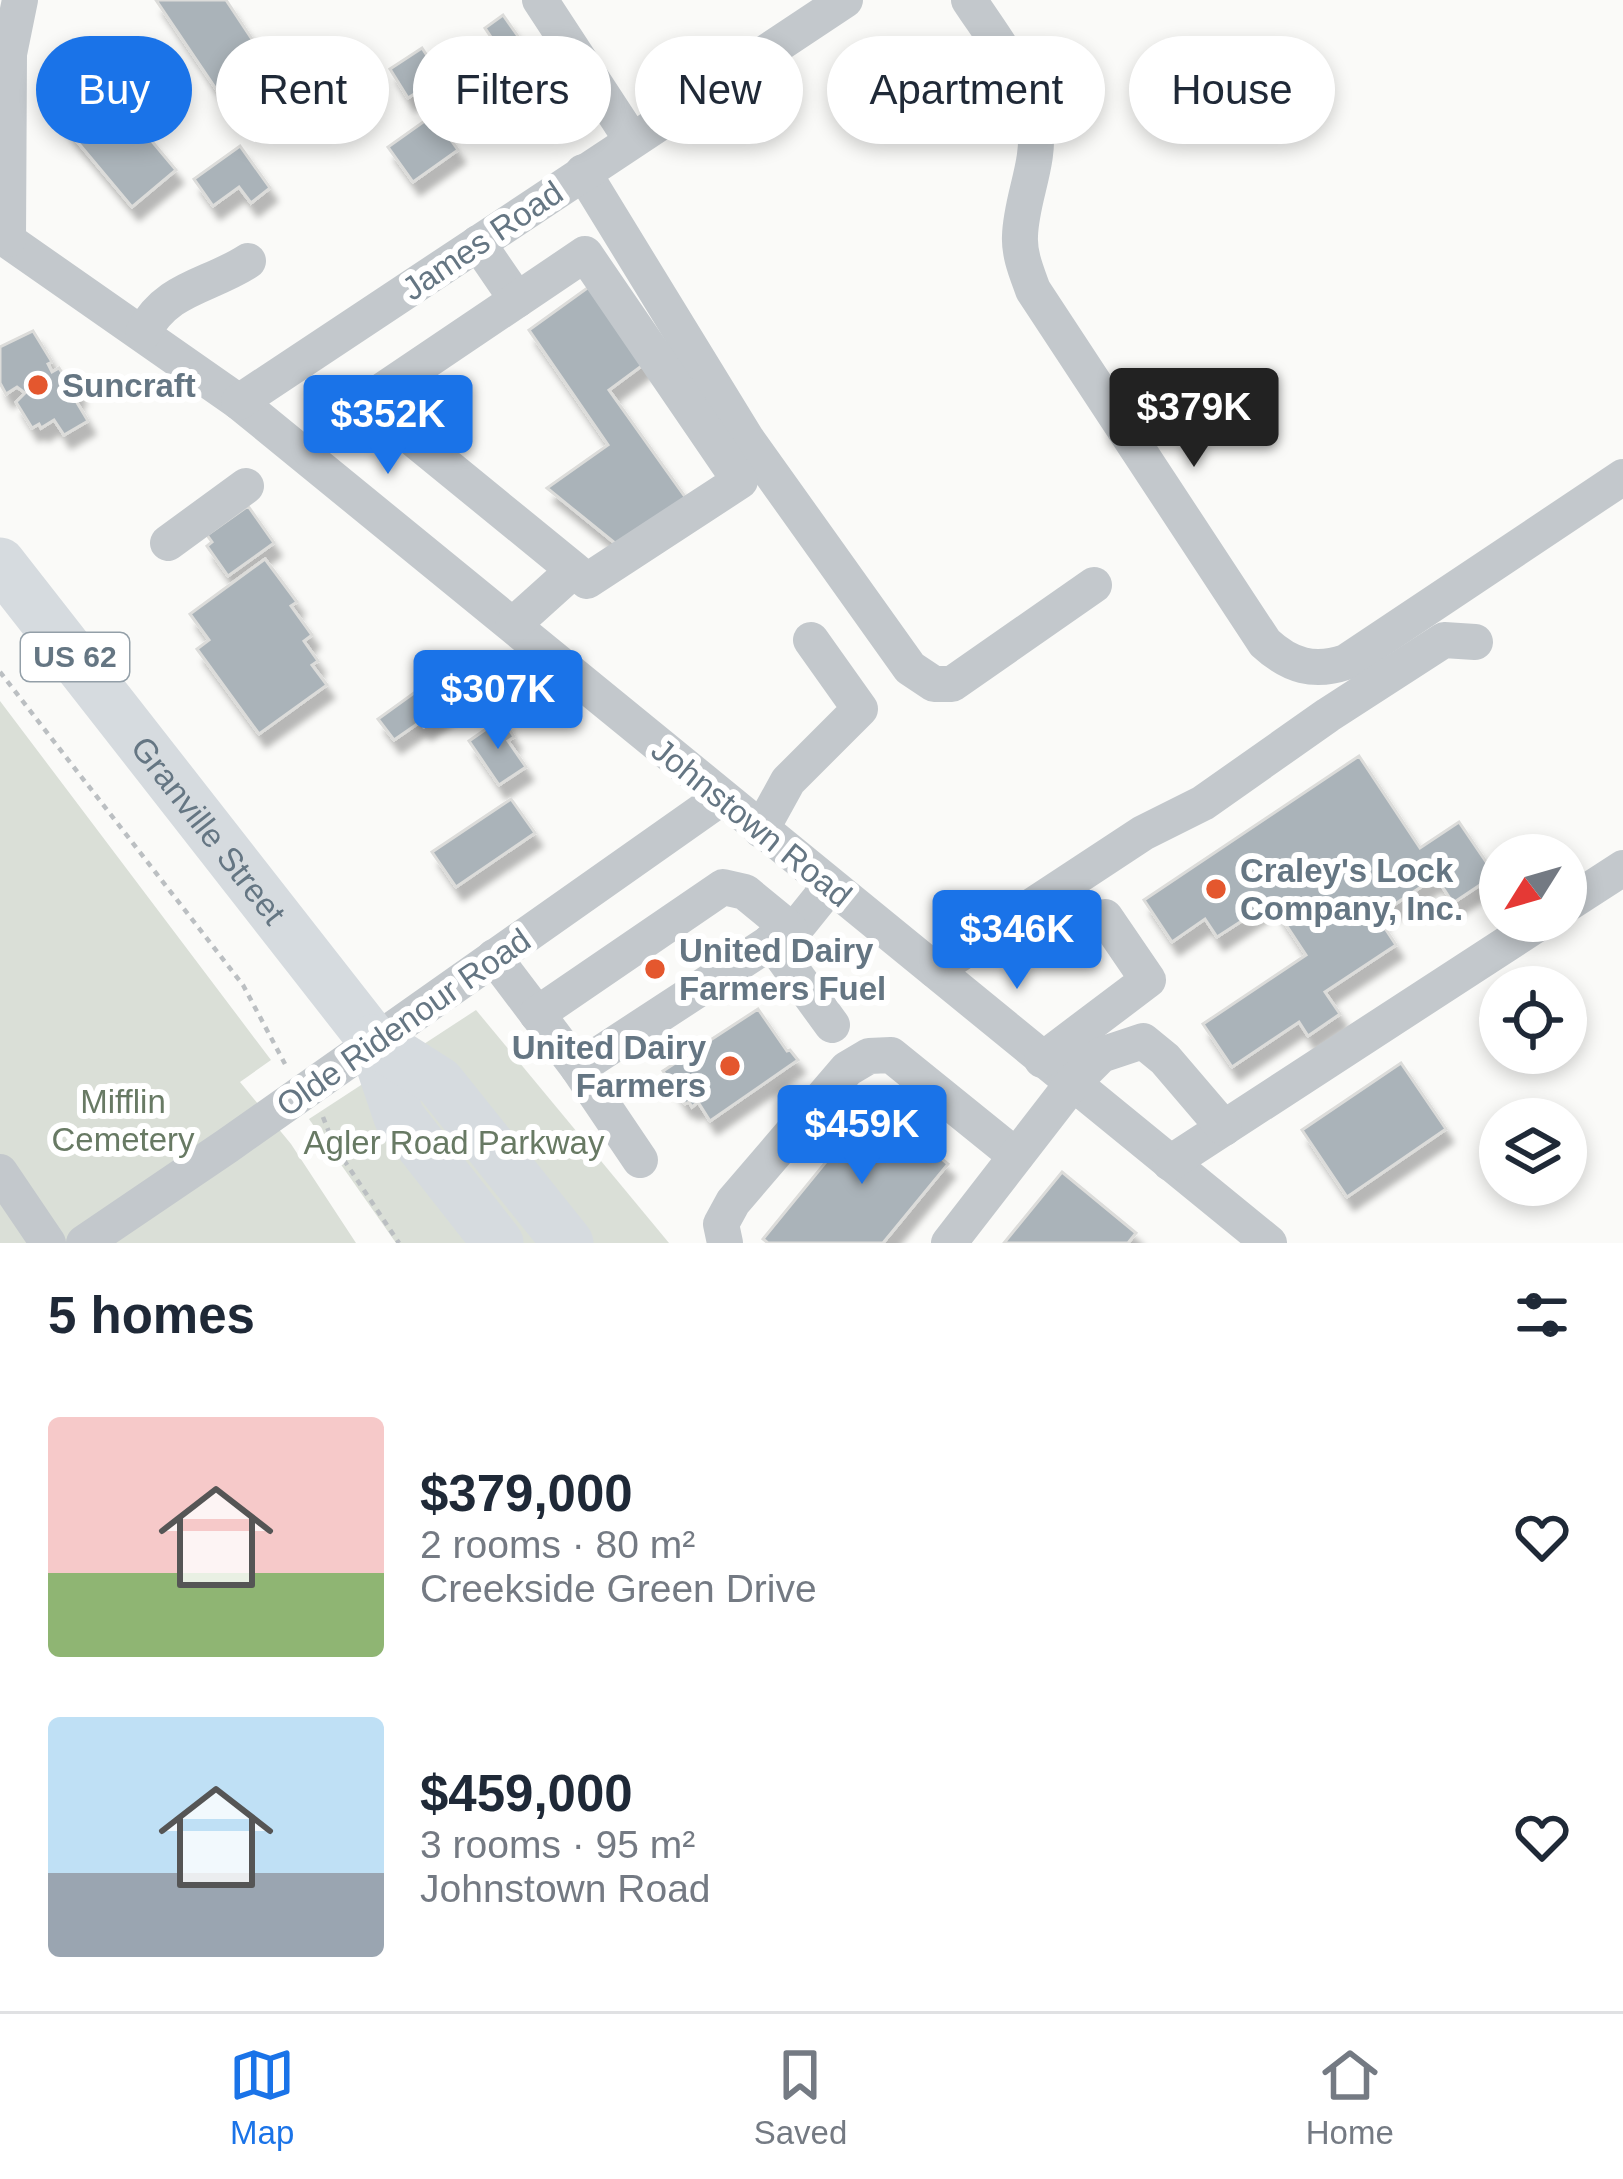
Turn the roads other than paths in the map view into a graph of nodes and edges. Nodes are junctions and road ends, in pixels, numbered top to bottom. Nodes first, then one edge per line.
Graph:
1 (20, 0) edge
2 (540, 0) edge
3 (845, 0) edge
4 (970, 0) edge
5 (631, 139) junction
6 (583, 172) junction
7 (4, 237) edge
8 (478, 243) junction
9 (248, 261) dead end
10 (517, 300) junction
11 (143, 333) junction
12 (239, 402) junction
13 (1623, 477) edge
14 (245, 485) dead end
15 (168, 543) dead end
16 (0, 563) edge
17 (574, 570) junction
18 (1094, 585) dead end
19 (513, 625) junction
20 (811, 640) dead end
21 (1475, 642) dead end
22 (721, 798) junction
23 (761, 830) junction
24 (1623, 868) edge
25 (830, 886) junction
26 (1587, 891) edge
27 (1105, 917) dead end
28 (780, 935) junction
29 (1510, 942) edge
30 (494, 957) junction
31 (934, 970) junction
32 (537, 1013) junction
33 (832, 1025) dead end
34 (373, 1040) junction
35 (1042, 1060) junction
36 (578, 1068) junction
37 (1072, 1084) junction
38 (1225, 1128) junction
39 (1016, 1156) junction
40 (640, 1160) dead end
41 (1170, 1163) junction
42 (0, 1172) edge
43 (48, 1243) edge
44 (84, 1243) edge
45 (498, 1243) edge
46 (568, 1243) edge
47 (725, 1243) edge
48 (949, 1243) edge
49 (1269, 1243) edge

1 - 7 street
2 - 5 street
3 - 5 street, James Road
4 - 13 street
5 - 6 street, James Road
6 - 8 street, James Road
6 - 18 street
7 - 11 street, Johnstown Road
8 - 10 street
8 - 12 street, James Road
9 - 11 street
10 - 17 street
10 - 17 street
11 - 12 street, Johnstown Road
12 - 19 street, Johnstown Road
14 - 15 street
16 - 34 highway, Granville Street / US 62
17 - 19 street
19 - 22 street, Johnstown Road
20 - 23 street
21 - 31 street
22 - 23 street, Johnstown Road
22 - 30 street, Olde Ridenour Road
23 - 25 street, Johnstown Road
24 - 26 street
25 - 28 street
25 - 31 street, Johnstown Road
27 - 35 street
28 - 32 street
28 - 33 street
28 - 36 street
29 - 38 street
30 - 32 street
30 - 34 street, Olde Ridenour Road
31 - 35 street, Johnstown Road
32 - 36 street
34 - 44 street, Olde Ridenour Road
34 - 45 highway, US 62
34 - 46 highway, US 62
35 - 37 street, Johnstown Road
36 - 40 street
37 - 38 street
37 - 39 street
37 - 41 street, Johnstown Road
38 - 41 street
39 - 47 street
39 - 48 street
41 - 49 street, Johnstown Road
42 - 43 street

